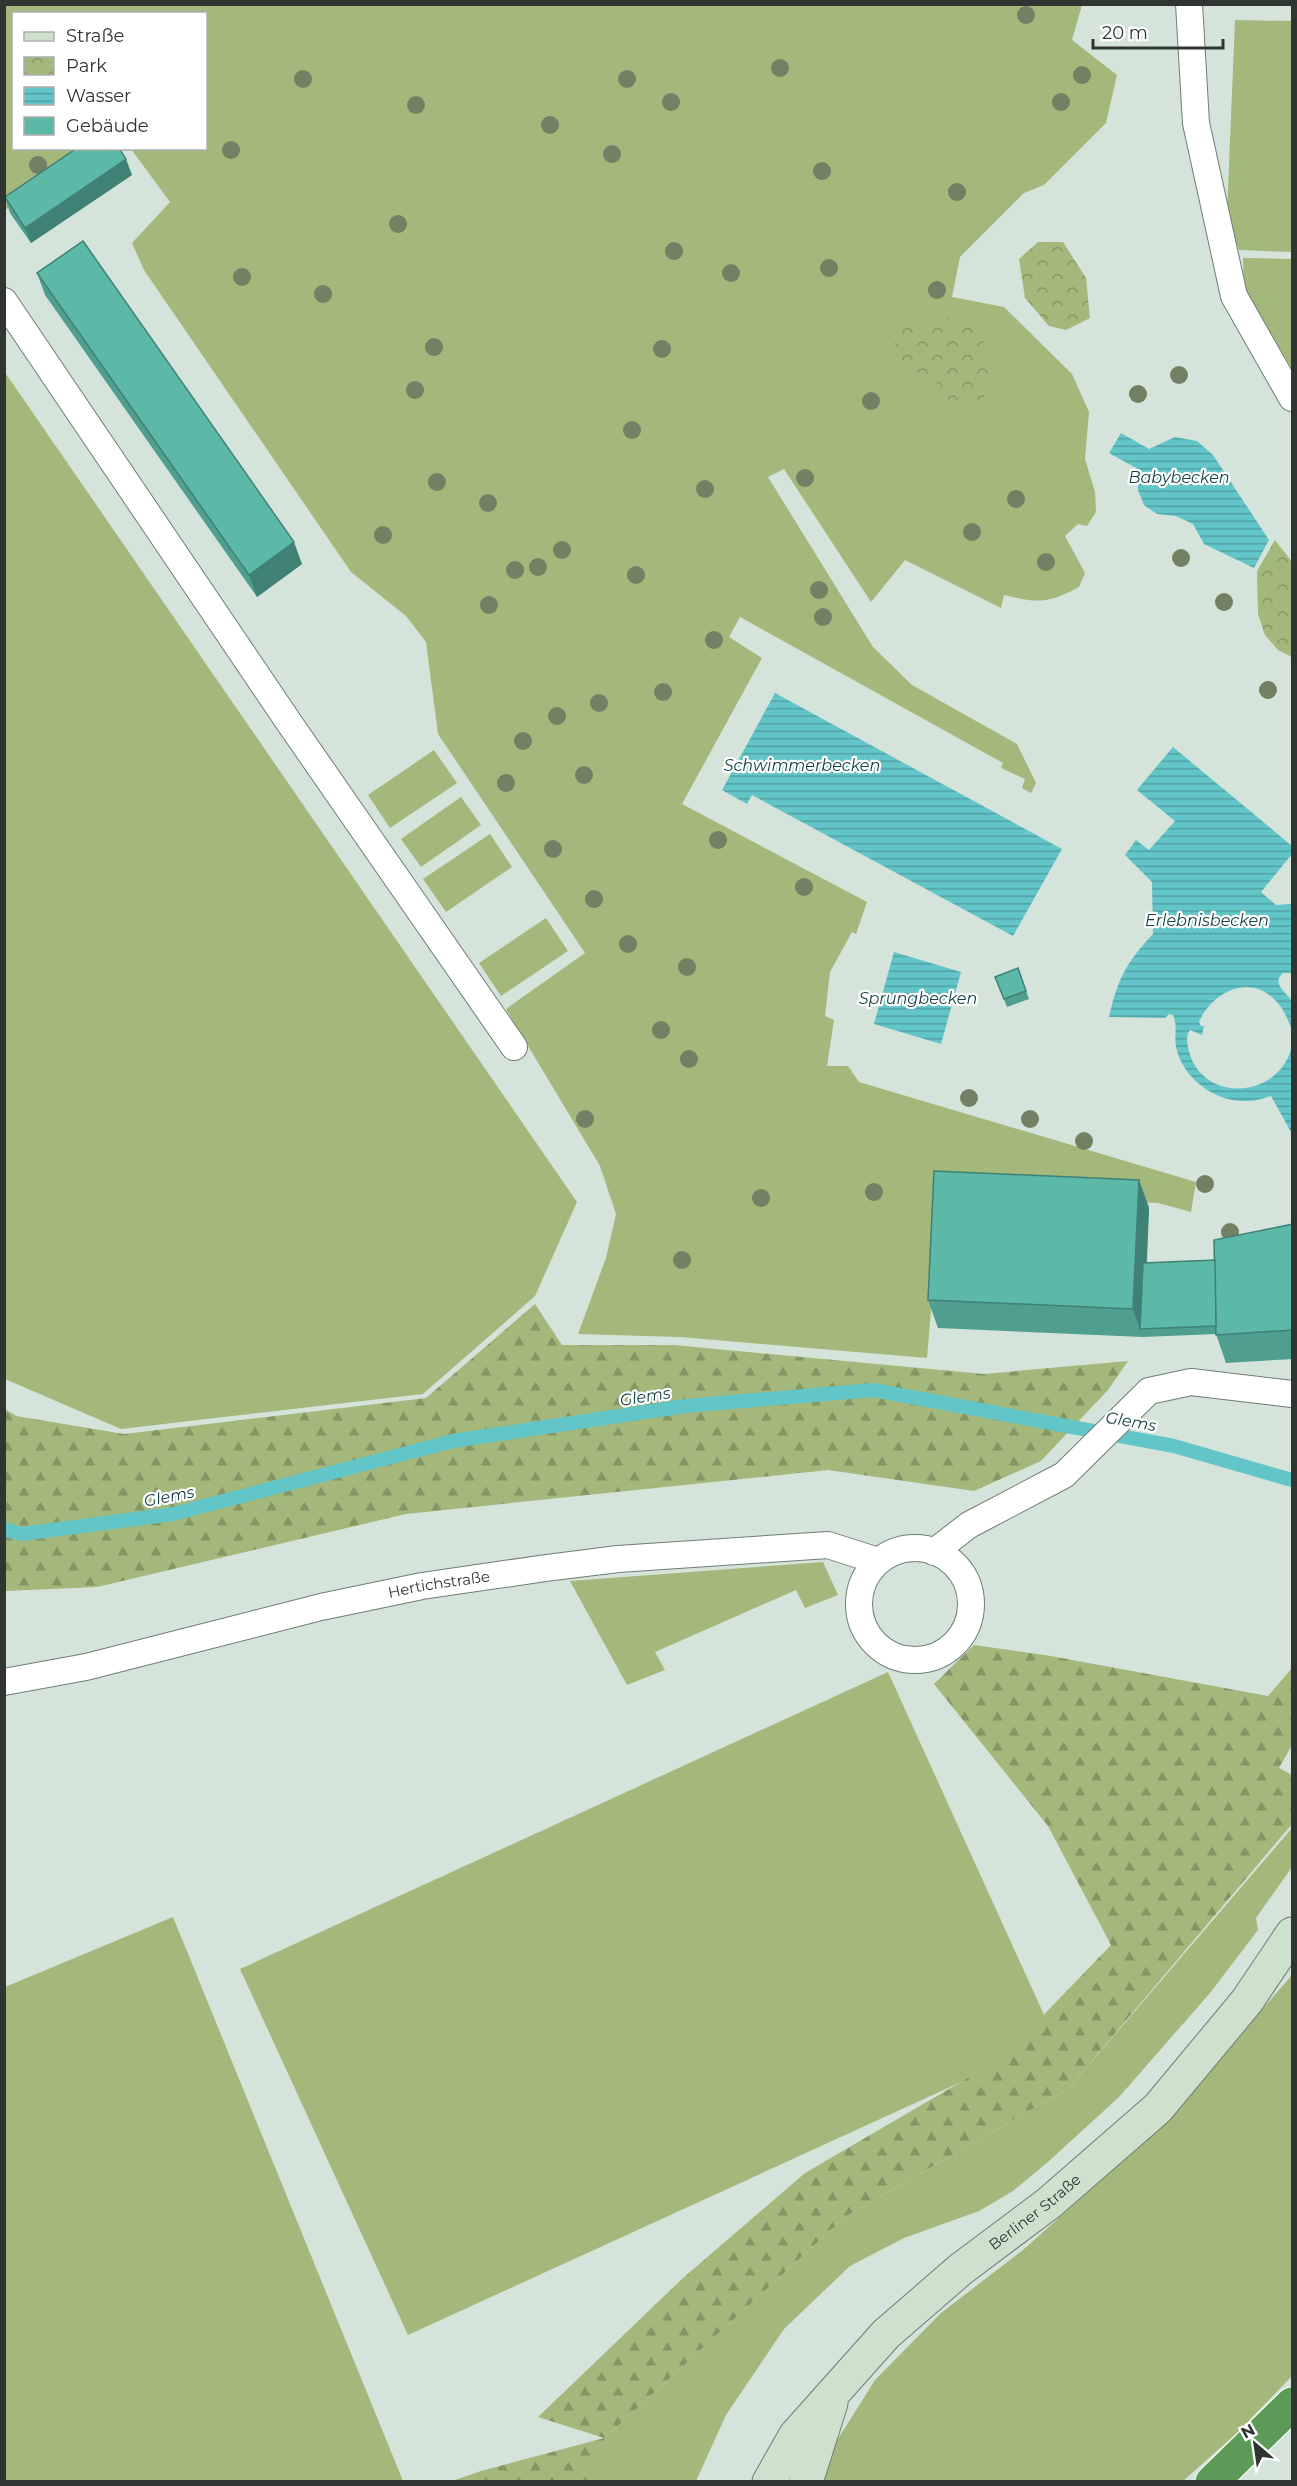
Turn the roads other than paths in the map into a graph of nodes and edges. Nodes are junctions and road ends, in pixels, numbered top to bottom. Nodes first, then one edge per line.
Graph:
1 (1189, 4) edge
2 (4, 301) edge
3 (1293, 398) edge
4 (514, 1047) dead end
5 (1293, 1394) edge
6 (934, 1552) junction
7 (878, 1561) junction
8 (4, 1682) edge
9 (1293, 1934) edge
10 (835, 2390) junction
11 (1293, 2404) edge
12 (769, 2481) edge
13 (806, 2481) edge
14 (1212, 2481) edge

1 - 3 lane
2 - 4 lane
5 - 6 lane
6 - 7 lane
6 - 7 lane
7 - 8 lane, Hertichstraße
9 - 10 main road, Berliner Straße
10 - 12 main road, Berliner Straße
10 - 13 main road
11 - 14 highway

